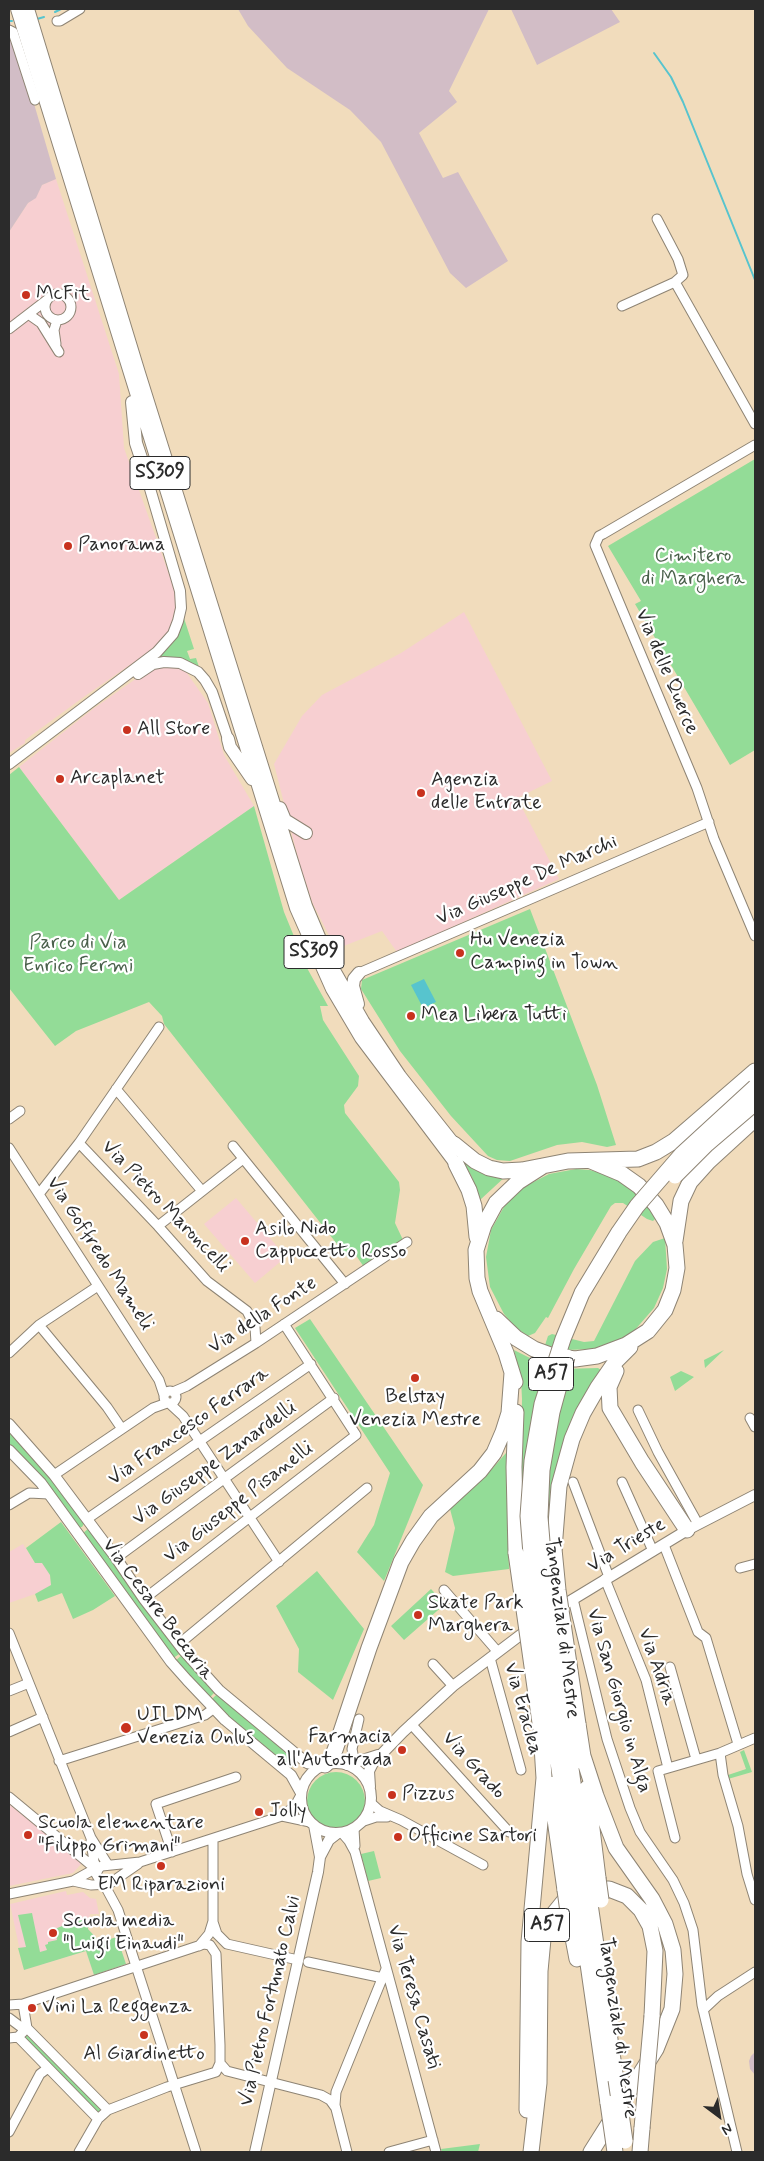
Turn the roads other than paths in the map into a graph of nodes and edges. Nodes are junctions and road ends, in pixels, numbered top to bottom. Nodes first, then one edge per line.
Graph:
1 (17, 9) edge
2 (28, 9) edge
3 (80, 9) edge
4 (57, 21) dead end
5 (11, 31) edge
6 (35, 100) dead end
7 (657, 219) dead end
8 (675, 282) junction
9 (48, 299) junction
10 (622, 306) dead end
11 (27, 317) junction
12 (51, 317) junction
13 (9, 329) edge
14 (46, 332) junction
15 (129, 372) junction
16 (755, 424) edge
17 (755, 445) edge
18 (141, 458) joint
19 (84, 708) junction
20 (228, 739) joint
21 (10, 761) edge
22 (264, 788) junction
23 (709, 822) junction
24 (306, 833) dead end
25 (755, 936) edge
26 (359, 973) joint
27 (159, 1027) dead end
28 (375, 1040) junction
29 (755, 1066) edge
30 (755, 1071) edge
31 (755, 1087) edge
32 (736, 1088) junction
33 (116, 1089) junction
34 (755, 1102) edge
35 (20, 1111) dead end
36 (9, 1119) edge
37 (755, 1119) edge
38 (79, 1142) junction
39 (454, 1144) joint
40 (233, 1146) dead end
41 (9, 1148) edge
42 (243, 1159) junction
43 (591, 1161) junction
44 (456, 1164) joint
45 (543, 1166) junction
46 (202, 1191) junction
47 (39, 1194) junction
48 (158, 1226) junction
49 (407, 1242) dead end
50 (675, 1243) junction
51 (477, 1244) junction
52 (345, 1284) junction
53 (98, 1286) junction
54 (490, 1312) junction
55 (284, 1324) junction
56 (39, 1325) junction
57 (644, 1334) junction
58 (256, 1343) junction
59 (9, 1353) edge
60 (311, 1364) junction
61 (512, 1373) junction
62 (170, 1397) junction
63 (334, 1398) junction
64 (638, 1410) dead end
65 (750, 1418) dead end
66 (10, 1426) edge
67 (755, 1427) edge
68 (122, 1429) junction
69 (200, 1442) junction
70 (9, 1450) edge
71 (54, 1475) junction
72 (34, 1477) junction
73 (224, 1479) junction
74 (573, 1482) dead end
75 (622, 1482) dead end
76 (367, 1488) dead end
77 (29, 1493) junction
78 (49, 1494) junction
79 (755, 1495) edge
80 (9, 1505) edge
81 (249, 1517) junction
82 (87, 1519) junction
83 (693, 1527) junction
84 (73, 1528) junction
85 (664, 1545) junction
86 (653, 1551) junction
87 (116, 1558) junction
88 (278, 1562) junction
89 (755, 1564) edge
90 (740, 1568) dead end
91 (607, 1578) junction
92 (444, 1590) dead end
93 (144, 1599) junction
94 (573, 1599) junction
95 (9, 1633) edge
96 (179, 1644) junction
97 (494, 1654) junction
98 (433, 1664) dead end
99 (670, 1667) dead end
100 (29, 1683) junction
101 (454, 1686) junction
102 (9, 1691) edge
103 (214, 1710) junction
104 (43, 1718) junction
105 (359, 1719) dead end
106 (411, 1724) junction
107 (559, 1727) junction
108 (9, 1732) edge
109 (755, 1738) edge
110 (738, 1744) junction
111 (720, 1752) junction
112 (381, 1753) junction
113 (582, 1753) junction
114 (696, 1759) junction
115 (59, 1761) junction
116 (324, 1765) junction
117 (352, 1766) junction
118 (668, 1768) junction
119 (521, 1770) dead end
120 (236, 1777) dead end
121 (370, 1787) junction
122 (301, 1794) junction
123 (9, 1797) edge
124 (372, 1803) junction
125 (282, 1816) junction
126 (393, 1817) junction
127 (364, 1820) junction
128 (312, 1824) junction
129 (354, 1829) junction
130 (509, 1832) dead end
131 (340, 1833) junction
132 (91, 1838) junction
133 (675, 1838) dead end
134 (213, 1839) junction
135 (172, 1852) junction
136 (355, 1852) junction
137 (320, 1857) junction
138 (140, 1862) junction
139 (483, 1865) dead end
140 (109, 1866) junction
141 (97, 1870) junction
142 (114, 1880) junction
143 (73, 1881) junction
144 (103, 1884) junction
145 (582, 1884) junction
146 (9, 1894) edge
147 (755, 1900) edge
148 (116, 1906) junction
149 (585, 1906) junction
150 (213, 1921) junction
151 (227, 1944) junction
152 (199, 1946) junction
153 (216, 1954) junction
154 (303, 1961) junction
155 (136, 1966) junction
156 (755, 1972) edge
157 (385, 1974) junction
158 (23, 2004) junction
159 (9, 2005) edge
160 (703, 2010) junction
161 (9, 2019) edge
162 (26, 2029) junction
163 (13, 2038) edge
164 (220, 2063) junction
165 (48, 2068) junction
166 (271, 2082) junction
167 (174, 2086) junction
168 (335, 2108) junction
169 (108, 2110) junction
170 (98, 2119) junction
171 (9, 2132) edge
172 (433, 2140) junction
173 (626, 2146) edge
174 (79, 2152) edge
175 (196, 2152) edge
176 (255, 2152) edge
177 (347, 2152) edge
178 (389, 2152) edge
179 (436, 2152) edge
180 (526, 2152) edge
181 (531, 2152) edge
182 (591, 2152) edge
183 (615, 2152) edge
184 (640, 2152) edge
185 (737, 2152) edge

1 - 15 main road, SS309
2 - 22 main road, SS309
3 - 4 street
5 - 6 street
7 - 8 street
8 - 10 street
8 - 16 street
9 - 11 street
9 - 12 street
9 - 12 street
11 - 12 street
11 - 13 street
11 - 14 street
12 - 14 street
12 - 14 street
15 - 18 main road
15 - 22 main road, SS309
17 - 23 street, Via delle Querce
18 - 19 street
19 - 20 street
19 - 21 street
20 - 22 main road
22 - 24 main road
22 - 28 main road, SS309
22 - 44 main road, SS309
23 - 25 street, Via delle Querce
23 - 26 street, Via Giuseppe De Marchi
26 - 28 main road
27 - 33 street
28 - 39 main road, SS309
29 - 32 street
30 - 32 highway
31 - 107 highway, Tangenziale di Mestre / A57, bridge
32 - 43 highway
33 - 38 street
33 - 46 street
34 - 107 highway, Tangenziale di Mestre / A57, bridge
35 - 36 street
37 - 50 highway
38 - 47 street
38 - 48 street, Via Pietro Maroncelli
39 - 45 highway, SS309
40 - 42 street
41 - 47 street, Via Goffredo Mameli
42 - 46 street
42 - 52 street
43 - 45 highway
43 - 50 highway
44 - 51 highway, SS309
45 - 51 highway
46 - 48 street
47 - 53 street, Via Goffredo Mameli
48 - 58 street, Via Pietro Maroncelli
49 - 52 street, Via della Fonte
50 - 57 highway
51 - 54 highway
52 - 55 street, Via della Fonte
53 - 56 street
53 - 62 street, Via Goffredo Mameli
54 - 57 highway
54 - 61 highway
55 - 58 street, Via della Fonte
55 - 60 street
56 - 59 street
56 - 68 street
57 - 83 highway
57 - 107 highway, A57, bridge
58 - 62 street, Via della Fonte
60 - 63 street
60 - 69 street, Via Francesco Ferrara
61 - 107 highway, bridge
61 - 116 highway
62 - 68 street, Via della Fonte
62 - 69 street, Via Goffredo Mameli
63 - 73 street, Via Giuseppe Zanardelli
63 - 81 street, Via Giuseppe Pisanelli
64 - 83 street
65 - 67 street
66 - 71 street, Via Cesare Beccaria
68 - 71 street, Via della Fonte
69 - 73 street, Via Goffredo Mameli
69 - 82 street, Via Francesco Ferrara
70 - 72 street, Via Cesare Beccaria
71 - 82 street, Via Cesare Beccaria
72 - 77 street
72 - 78 street, Via Cesare Beccaria
73 - 81 street, Via Goffredo Mameli
73 - 87 street, Via Giuseppe Zanardelli
74 - 91 street, Via Adria
75 - 86 street
76 - 88 street
77 - 78 street
77 - 80 street
78 - 84 street, Via Cesare Beccaria
79 - 83 street, Via Trieste
81 - 88 street, Via Goffredo Mameli
81 - 93 street, Via Giuseppe Pisanelli
82 - 84 street, Via Cesare Beccaria
82 - 87 street, Via Cesare Beccaria
83 - 85 street, Via Trieste
84 - 103 street, Via Cesare Beccaria
85 - 86 street, Via Trieste
85 - 110 street
86 - 91 street, Via Trieste
87 - 93 street, Via Cesare Beccaria
88 - 96 street
89 - 90 street
91 - 94 street, Via Trieste
91 - 118 street, Via Adria
92 - 97 street
93 - 96 street, Via Cesare Beccaria
94 - 97 street, Via Trieste
94 - 160 street, Via San Giorgio in Alga
95 - 100 street
96 - 116 street, Via Cesare Beccaria
97 - 101 street, Via Trieste
97 - 119 street, Via Eraclea
98 - 101 street
99 - 114 street
100 - 102 street
100 - 104 street
101 - 106 street, Via Trieste
103 - 115 street
103 - 122 street, Via Cesare Beccaria
104 - 108 street
104 - 115 street
105 - 117 street
106 - 112 street, Via Trieste
106 - 130 street, Via Grado
107 - 113 highway, A57
107 - 145 highway, Tangenziale di Mestre / A57
107 - 145 highway, A57
107 - 180 highway
109 - 110 street
110 - 111 street
111 - 114 street
111 - 147 street
112 - 117 street, Via Trieste
112 - 121 street, Via Trieste
113 - 145 highway, A57
113 - 182 highway
114 - 118 street
115 - 132 street
116 - 117 street
116 - 122 street
117 - 121 street
118 - 133 street
120 - 135 street
121 - 124 street
122 - 125 street
122 - 128 street
123 - 141 street
124 - 126 street
124 - 127 street
125 - 128 street
125 - 134 street
126 - 127 street
126 - 139 street
127 - 129 street
128 - 131 street
128 - 137 street, Via Pietro Fortunato Calvi
129 - 131 street
129 - 136 street
131 - 136 street
131 - 137 street, Via Pietro Fortunato Calvi
132 - 140 street
132 - 141 street
134 - 135 street
134 - 150 street
135 - 138 street
136 - 157 street, Via Teresa Casati
137 - 154 street, Via Pietro Fortunato Calvi
138 - 140 street
138 - 142 street
140 - 141 street
140 - 142 street
141 - 143 street
141 - 144 street
142 - 144 street
142 - 148 street
143 - 144 street
143 - 146 street
144 - 148 street
145 - 149 highway, A57, bridge
145 - 149 highway, A57, bridge
148 - 155 street
149 - 173 highway, Tangenziale di Mestre / A57, bridge
149 - 183 highway, Tangenziale di Mestre / A57, bridge
150 - 151 street
150 - 152 street
151 - 153 street
151 - 154 street
152 - 153 street
152 - 155 street
153 - 164 street
154 - 157 street
154 - 166 street, Via Pietro Fortunato Calvi
155 - 158 street
155 - 167 street
156 - 160 street
157 - 168 street
157 - 172 street, Via Teresa Casati
158 - 159 street
158 - 162 street
160 - 185 street, Via San Giorgio in Alga
161 - 162 street
162 - 163 street
162 - 169 street
163 - 165 street
164 - 166 street
164 - 167 street
165 - 170 street
165 - 171 street
166 - 168 street
166 - 176 street, Via Pietro Fortunato Calvi
167 - 169 street
167 - 175 street
168 - 177 street
169 - 170 street
170 - 174 street
172 - 178 street
172 - 179 street, Via Teresa Casati
181 - 184 highway, A57, bridge

